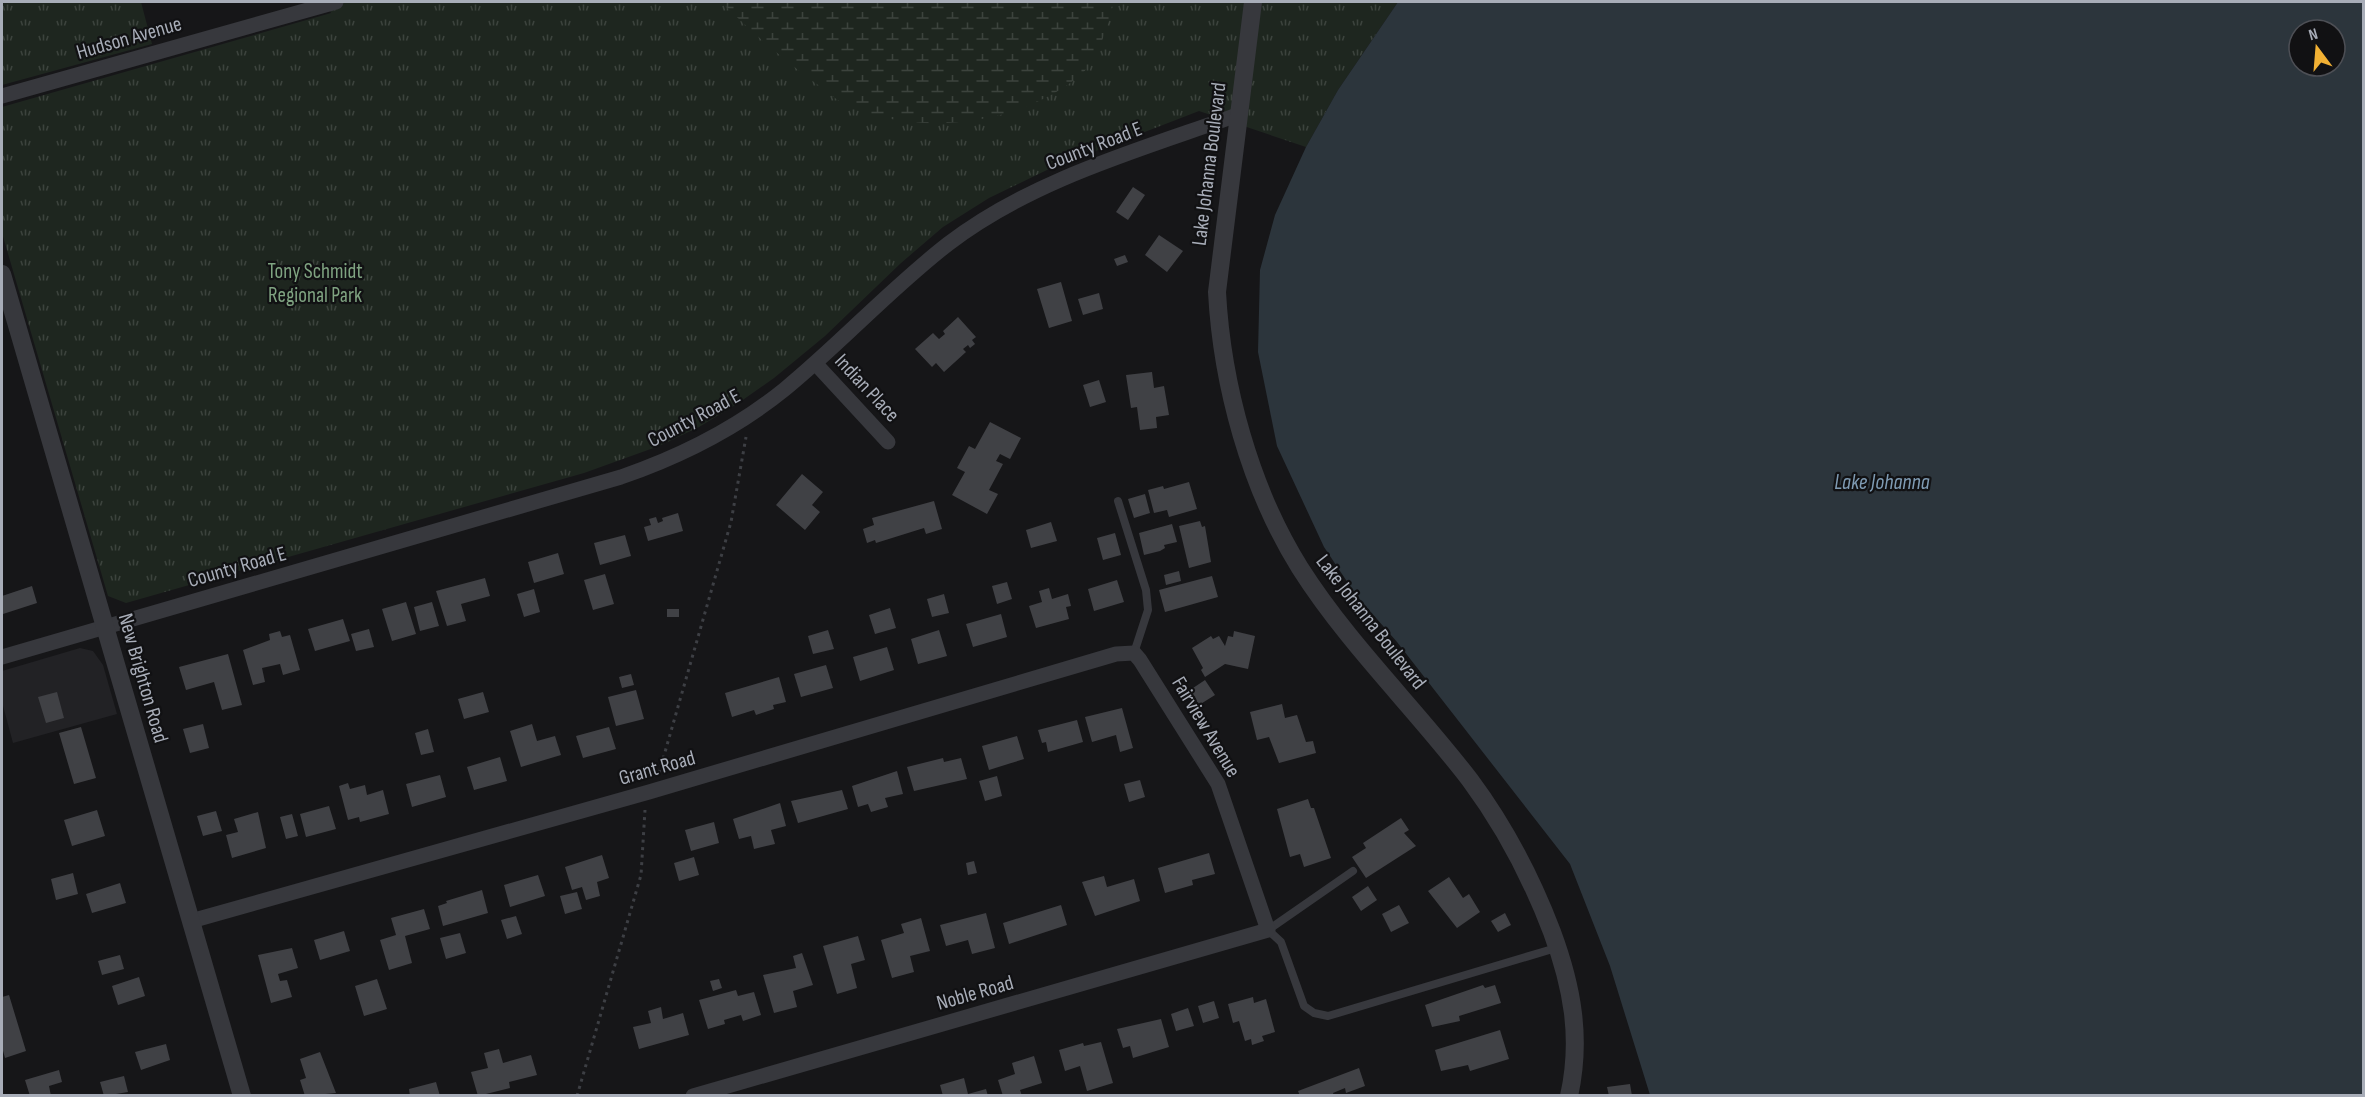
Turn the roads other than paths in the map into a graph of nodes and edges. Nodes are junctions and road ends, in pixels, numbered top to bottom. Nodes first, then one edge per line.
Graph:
1 (336, 2) edge
2 (1253, 2) edge
3 (2, 96) edge
4 (1237, 115) junction
5 (2, 274) edge
6 (815, 363) junction
7 (888, 442) dead end
8 (1118, 501) dead end
9 (105, 628) junction
10 (1134, 653) junction
11 (2, 657) edge
12 (1353, 871) dead end
13 (191, 921) junction
14 (1268, 930) junction
15 (1558, 947) junction
16 (242, 1095) edge
17 (693, 1095) edge
18 (1569, 1095) edge

1 - 3 street, Hudson Avenue
2 - 4 street, Lake Johanna Boulevard
4 - 6 street, County Road E
4 - 15 street, Lake Johanna Boulevard
5 - 9 street, New Brighton Road
6 - 7 street, Indian Place
6 - 9 street, County Road E
8 - 10 lane
9 - 11 street, County Road E
9 - 13 street, New Brighton Road
10 - 13 street, Grant Road
10 - 14 street, Fairview Avenue
12 - 14 lane
13 - 16 street, New Brighton Road
14 - 15 lane
14 - 17 street, Noble Road
15 - 18 street, Lake Johanna Boulevard

